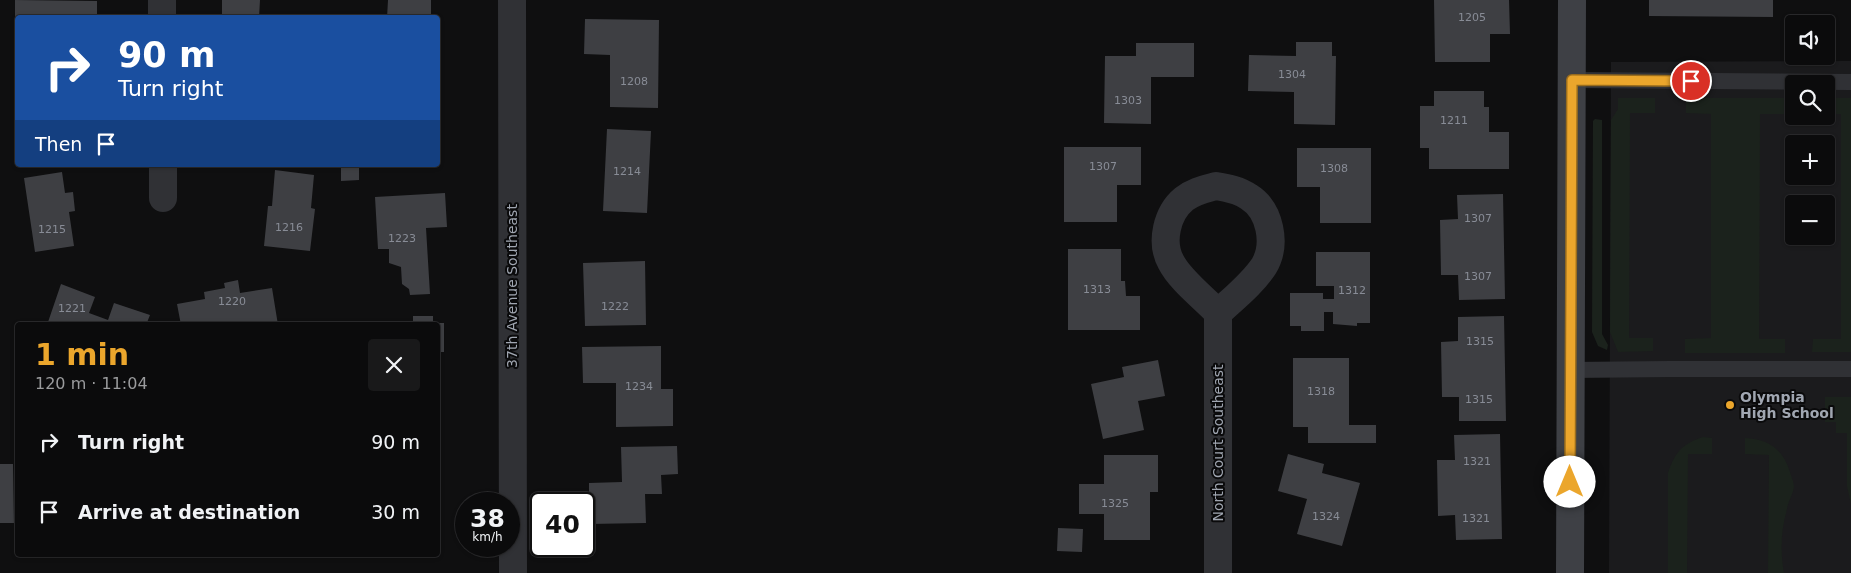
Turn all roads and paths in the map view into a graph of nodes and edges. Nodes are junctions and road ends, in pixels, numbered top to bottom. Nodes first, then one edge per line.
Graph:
1 (162, 0) edge
2 (512, 0) edge
3 (1572, 0) edge
4 (162, 15) edge
5 (1572, 80) junction
6 (1851, 82) edge
7 (163, 167) edge
8 (164, 198) dead end
9 (1218, 313) junction
10 (1570, 370) junction
11 (1851, 370) edge
12 (513, 573) edge
13 (1218, 573) edge
14 (1570, 573) edge

1 - 4 street
2 - 12 street, 37th Avenue Southeast
3 - 5 street
5 - 6 lane
5 - 10 street
7 - 8 street
9 - 9 street
9 - 13 street, North Court Southeast
10 - 11 lane
10 - 14 street

